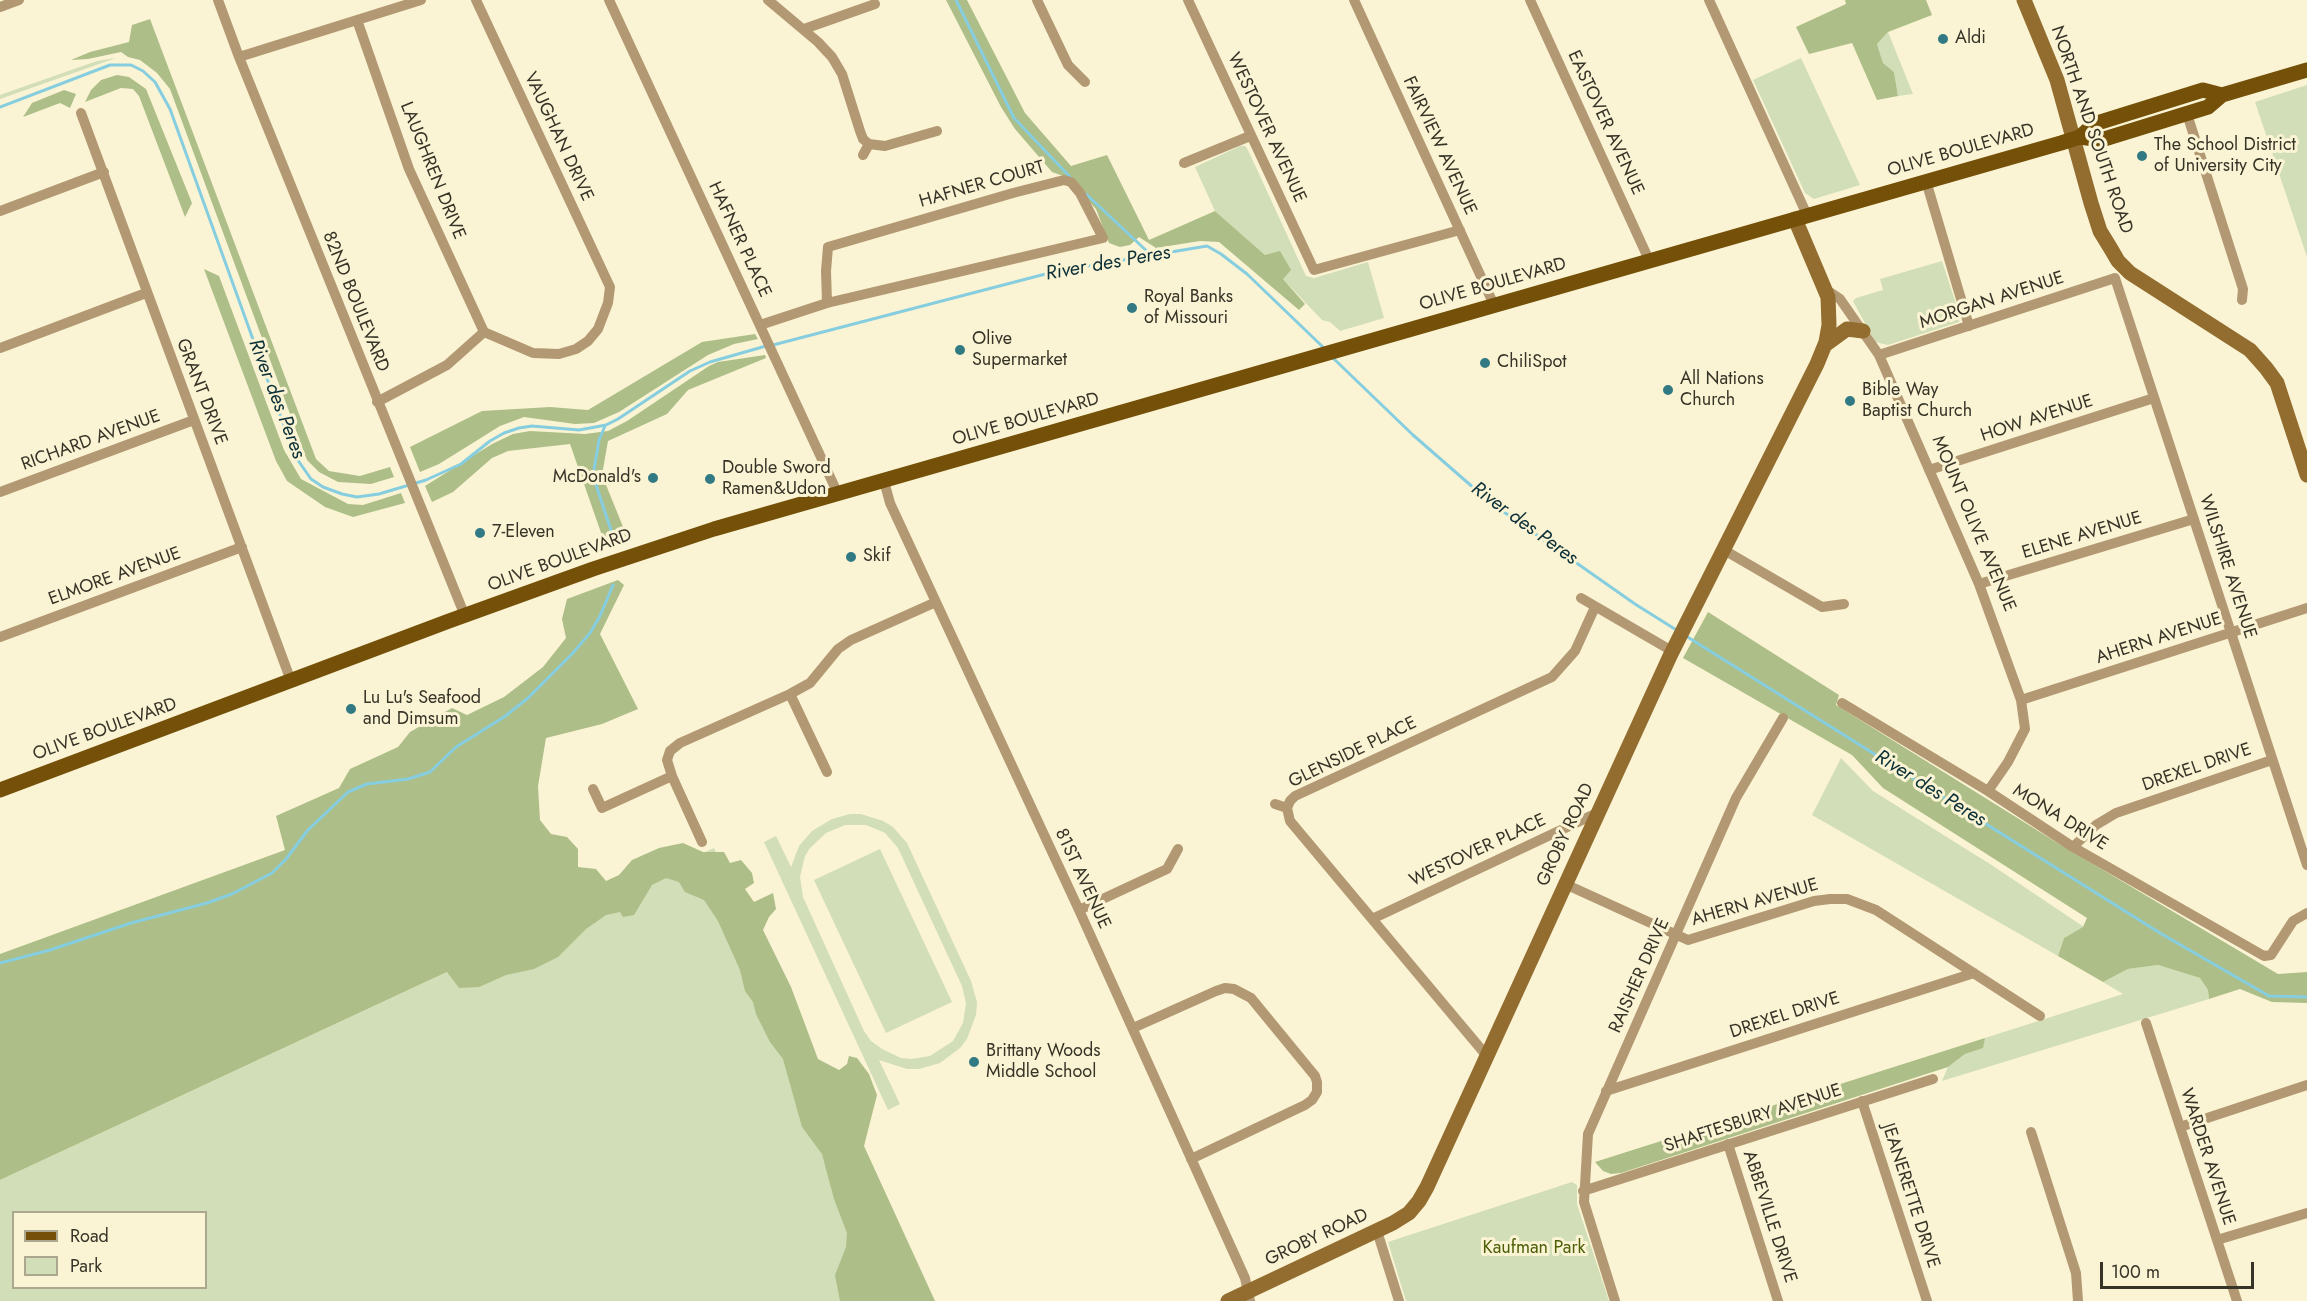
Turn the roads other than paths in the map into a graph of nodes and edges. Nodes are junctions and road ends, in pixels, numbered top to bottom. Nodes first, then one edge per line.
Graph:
1 (19, 0) edge
2 (218, 0) edge
3 (421, 0) edge
4 (476, 0) edge
5 (609, 0) edge
6 (768, 0) edge
7 (1037, 0) edge
8 (1188, 0) edge
9 (1354, 0) edge
10 (1530, 0) edge
11 (1709, 0) edge
12 (2024, 0) edge
13 (875, 4) dead end
14 (0, 7) edge
15 (357, 20) junction
16 (804, 29) junction
17 (239, 57) junction
18 (2307, 70) edge
19 (1085, 82) dead end
20 (2222, 95) junction
21 (81, 113) dead end
22 (2187, 114) junction
23 (937, 131) dead end
24 (1251, 136) junction
25 (2077, 139) junction
26 (869, 144) junction
27 (863, 155) dead end
28 (1184, 163) dead end
29 (104, 172) junction
30 (1926, 181) junction
31 (0, 211) edge
32 (1801, 217) junction
33 (1460, 230) junction
34 (1649, 260) junction
35 (2115, 279) joint
36 (1825, 289) junction
37 (146, 293) junction
38 (2242, 300) dead end
39 (827, 303) junction
40 (1494, 305) junction
41 (1969, 326) junction
42 (762, 328) junction
43 (1863, 331) junction
44 (484, 332) junction
45 (1825, 345) junction
46 (0, 348) edge
47 (1880, 355) junction
48 (2154, 398) junction
49 (377, 402) junction
50 (194, 420) junction
51 (1929, 470) junction
52 (2307, 475) edge
53 (884, 481) junction
54 (0, 492) edge
55 (838, 494) junction
56 (2194, 519) junction
57 (242, 548) junction
58 (1724, 550) junction
59 (1979, 584) junction
60 (1581, 598) dead end
61 (936, 602) junction
62 (1844, 604) dead end
63 (1595, 607) junction
64 (2307, 608) edge
65 (465, 616) junction
66 (2231, 633) junction
67 (0, 637) edge
68 (1673, 647) junction
69 (291, 681) junction
70 (790, 694) junction
71 (2021, 700) junction
72 (1842, 702) dead end
73 (1783, 718) dead end
74 (2272, 760) junction
75 (827, 772) dead end
76 (672, 776) junction
77 (593, 789) dead end
78 (0, 790) edge
79 (1988, 791) junction
80 (1275, 804) dead end
81 (1287, 808) junction
82 (1597, 813) junction
83 (702, 842) dead end
84 (2073, 847) junction
85 (1178, 849) dead end
86 (2307, 865) edge
87 (1565, 884) junction
88 (1079, 910) junction
89 (2307, 913) edge
90 (1372, 919) junction
91 (1676, 936) junction
92 (1974, 973) junction
93 (2040, 1016) dead end
94 (2146, 1023) dead end
95 (1133, 1028) junction
96 (1486, 1055) junction
97 (1933, 1079) dead end
98 (2307, 1085) edge
99 (1606, 1091) junction
100 (1862, 1101) junction
101 (2180, 1127) junction
102 (2031, 1132) dead end
103 (1728, 1144) junction
104 (1191, 1159) junction
105 (1583, 1191) junction
106 (2307, 1213) edge
107 (1377, 1231) junction
108 (2217, 1240) junction
109 (1249, 1296) edge
110 (1228, 1301) edge
111 (1399, 1301) edge
112 (1615, 1301) edge
113 (1778, 1301) edge
114 (1927, 1301) edge
115 (2078, 1301) edge
116 (2237, 1301) edge

1 - 14 street
2 - 17 street, 82ND BOULEVARD
3 - 15 street
4 - 44 street, VAUGHAN DRIVE
5 - 42 street, HAFNER PLACE
6 - 16 street
7 - 19 street
8 - 24 street, WESTOVER AVENUE
9 - 33 street, FAIRVIEW AVENUE
10 - 34 street, EASTOVER AVENUE
11 - 32 street, MOUNT OLIVE AVENUE
12 - 25 street, NORTH AND SOUTH ROAD
13 - 16 street
15 - 17 street
15 - 44 street, LAUGHREN DRIVE
16 - 26 street
17 - 49 street, 82ND BOULEVARD
18 - 20 main road, OLIVE BOULEVARD
20 - 22 main road, OLIVE BOULEVARD
20 - 25 main road, OLIVE BOULEVARD
21 - 29 street, GRANT DRIVE
22 - 25 main road, OLIVE BOULEVARD
22 - 38 street
23 - 26 street
24 - 28 street
24 - 33 street, WESTOVER AVENUE
25 - 30 main road, OLIVE BOULEVARD
25 - 52 street, NORTH AND SOUTH ROAD
26 - 27 street
29 - 31 street
29 - 37 street, GRANT DRIVE
30 - 32 main road, OLIVE BOULEVARD
30 - 41 street
32 - 34 main road, OLIVE BOULEVARD
32 - 36 street, MOUNT OLIVE AVENUE
33 - 40 street, FAIRVIEW AVENUE
34 - 40 main road, OLIVE BOULEVARD
35 - 41 street, MORGAN AVENUE
35 - 48 street, WILSHIRE AVENUE
36 - 43 street, MOUNT OLIVE AVENUE
36 - 45 street, GROBY ROAD
37 - 46 street
37 - 50 street, GRANT DRIVE
39 - 39 street, HAFNER COURT
39 - 42 street, HAFNER COURT
40 - 53 main road, OLIVE BOULEVARD
41 - 47 street, MORGAN AVENUE
42 - 55 street, HAFNER PLACE
43 - 45 street
43 - 47 street, MOUNT OLIVE AVENUE
44 - 49 street
45 - 58 street, GROBY ROAD
47 - 51 street, MOUNT OLIVE AVENUE
48 - 51 street, HOW AVENUE
48 - 56 street, WILSHIRE AVENUE
49 - 65 street, 82ND BOULEVARD
50 - 54 street, RICHARD AVENUE
50 - 57 street, GRANT DRIVE
51 - 59 street, MOUNT OLIVE AVENUE
53 - 55 main road, OLIVE BOULEVARD
53 - 61 street, 81ST AVENUE
55 - 65 main road, OLIVE BOULEVARD
56 - 59 street, ELENE AVENUE
56 - 66 street, WILSHIRE AVENUE
57 - 67 street, ELMORE AVENUE
57 - 69 street, GRANT DRIVE
58 - 62 street
58 - 68 street, GROBY ROAD
59 - 71 street, MOUNT OLIVE AVENUE
60 - 63 street
61 - 70 street
61 - 88 street, 81ST AVENUE
63 - 68 street
63 - 81 street, GLENSIDE PLACE
64 - 66 street, AHERN AVENUE
65 - 69 main road, OLIVE BOULEVARD
66 - 71 street, AHERN AVENUE
66 - 74 street, WILSHIRE AVENUE
68 - 82 street, GROBY ROAD
69 - 78 main road, OLIVE BOULEVARD
70 - 75 street
70 - 76 street
71 - 79 street, MOUNT OLIVE AVENUE
72 - 79 street, MONA DRIVE
73 - 91 street, RAISHER DRIVE
74 - 84 street, DREXEL DRIVE
74 - 86 street, WILSHIRE AVENUE
76 - 77 street
76 - 83 street
79 - 84 street, MONA DRIVE
80 - 81 street
81 - 90 street, GLENSIDE PLACE
82 - 87 street, GROBY ROAD
82 - 90 street, WESTOVER PLACE
84 - 89 street, MONA DRIVE
85 - 88 street
87 - 91 street, AHERN AVENUE
87 - 96 street, GROBY ROAD
88 - 95 street, 81ST AVENUE
90 - 96 street, GLENSIDE PLACE
91 - 92 street, AHERN AVENUE
91 - 99 street, RAISHER DRIVE
92 - 93 street, AHERN AVENUE
92 - 99 street, DREXEL DRIVE
94 - 101 street, WARDER AVENUE
95 - 104 street, 81ST AVENUE
95 - 104 street
96 - 107 street, GROBY ROAD
97 - 100 street, SHAFTESBURY AVENUE
98 - 101 street
99 - 105 street, RAISHER DRIVE
100 - 103 street, SHAFTESBURY AVENUE
100 - 114 street, JEANERETTE DRIVE
101 - 108 street, WARDER AVENUE
102 - 115 street
103 - 105 street, SHAFTESBURY AVENUE
103 - 113 street, ABBEVILLE DRIVE
104 - 109 street, 81ST AVENUE
105 - 112 street, RAISHER DRIVE
106 - 108 street
107 - 109 street, GROBY ROAD
107 - 111 street
108 - 116 street, WARDER AVENUE
109 - 110 street, GROBY ROAD

